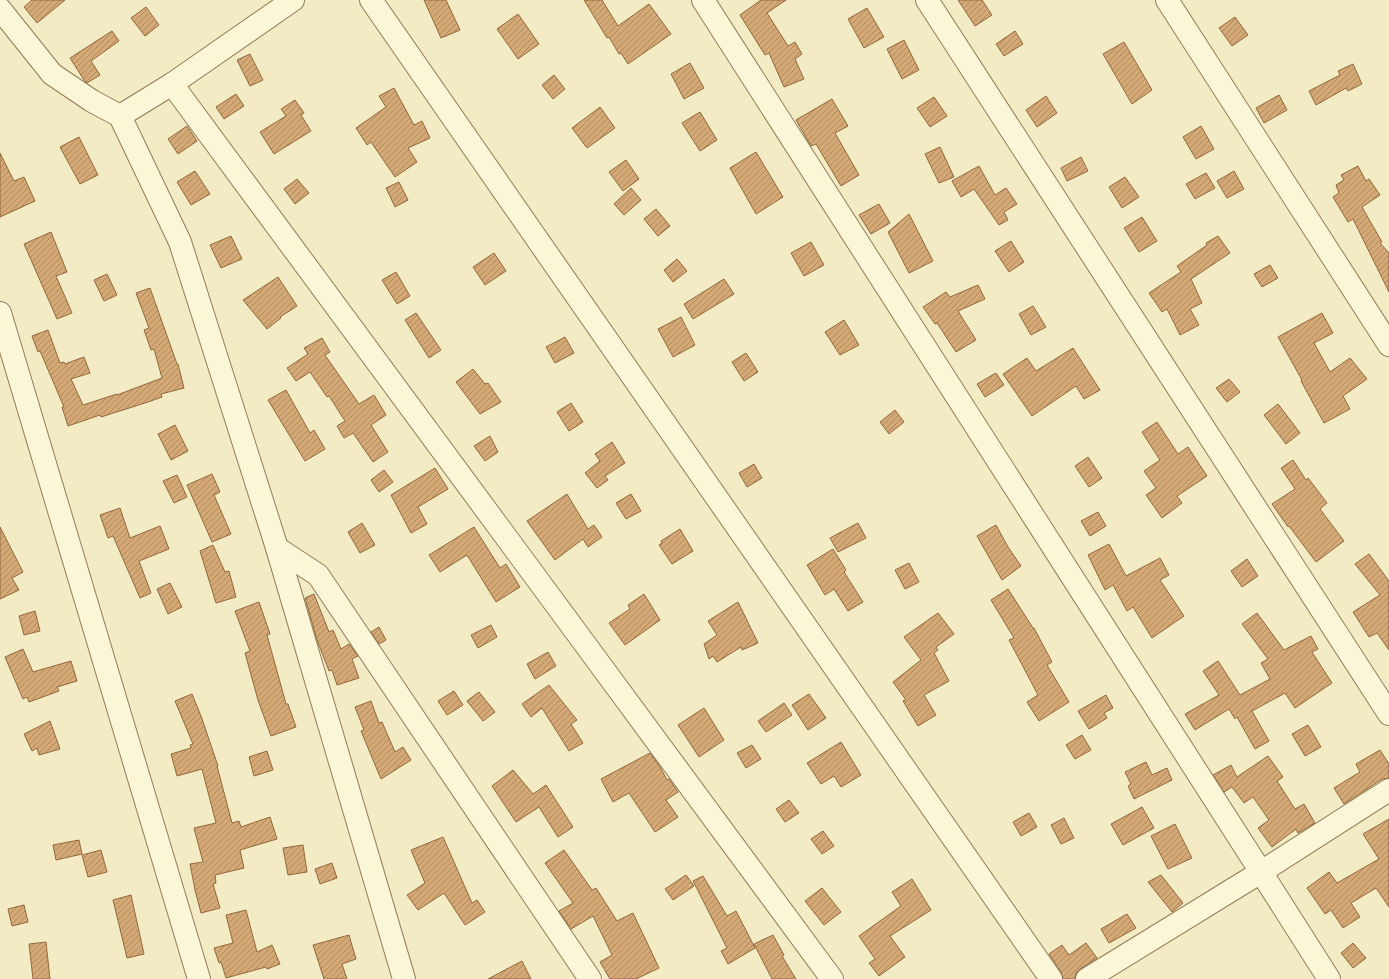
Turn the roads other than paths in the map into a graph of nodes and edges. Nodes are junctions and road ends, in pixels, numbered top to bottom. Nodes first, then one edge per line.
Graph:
1 (292, 0) edge
2 (371, 0) edge
3 (703, 0) edge
4 (927, 0) edge
5 (1167, 0) edge
6 (0, 9) edge
7 (172, 84) junction
8 (120, 116) junction
9 (0, 313) edge
10 (1389, 346) edge
11 (277, 548) junction
12 (1389, 714) edge
13 (1389, 790) edge
14 (1261, 872) junction
15 (199, 979) edge
16 (404, 979) edge
17 (590, 979) edge
18 (832, 979) edge
19 (1051, 979) edge
20 (1087, 979) edge
21 (1329, 979) edge

1 - 7 street
2 - 19 street
3 - 14 street
4 - 12 street
5 - 10 street
6 - 8 street
7 - 8 street
7 - 18 street
8 - 11 street
9 - 15 street
11 - 16 street
11 - 17 street
13 - 14 street
14 - 20 street
14 - 21 street

